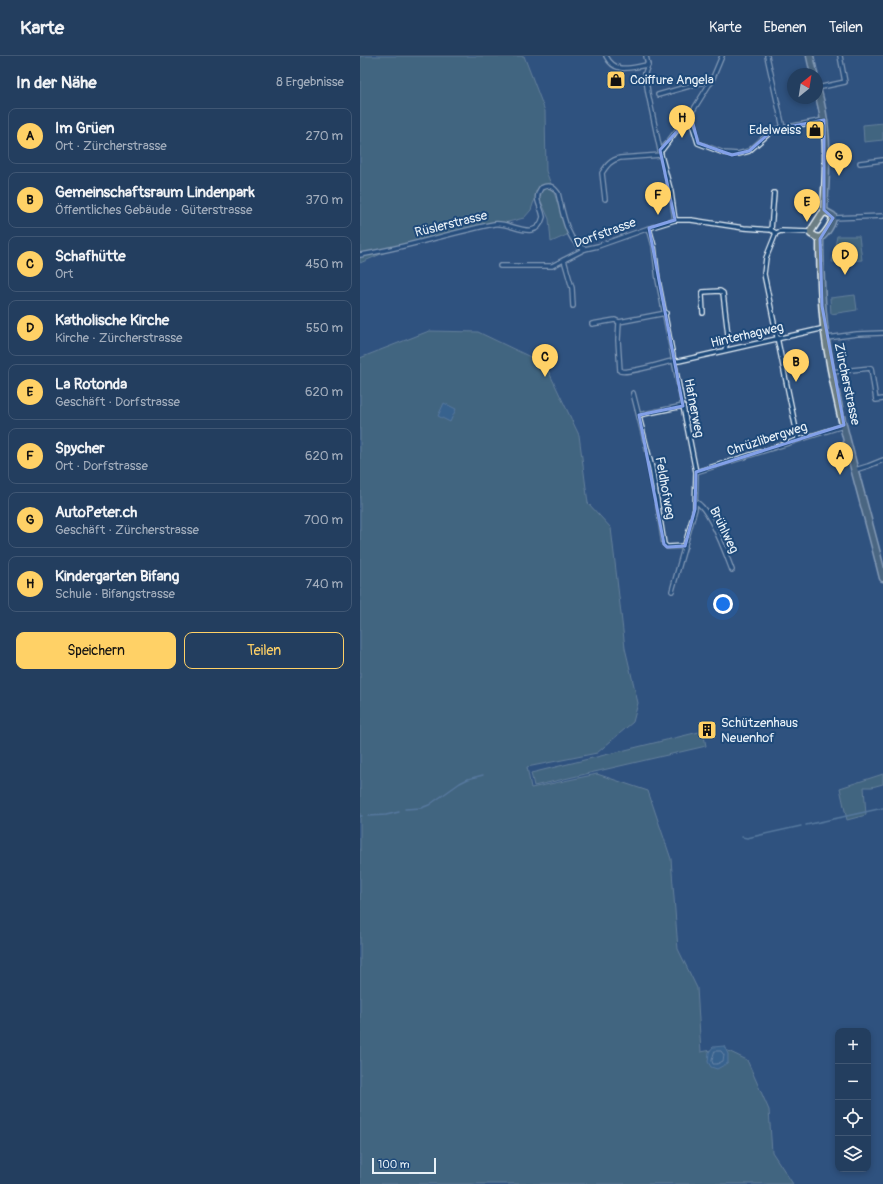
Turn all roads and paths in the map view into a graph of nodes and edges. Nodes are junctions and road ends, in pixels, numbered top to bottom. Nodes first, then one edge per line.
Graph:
1 (606, 56) edge
2 (646, 56) edge
3 (722, 56) edge
4 (767, 56) edge
5 (810, 56) edge
6 (840, 56) edge
7 (648, 65) junction
8 (813, 68) edge
9 (711, 83) junction
10 (823, 87) edge
11 (658, 95) dead end
12 (820, 104) edge
13 (691, 116) junction
14 (824, 120) junction
15 (783, 128) junction
16 (660, 150) junction
17 (661, 155) junction
18 (883, 160) edge
19 (860, 162) dead end
20 (774, 194) dead end
21 (605, 199) dead end
22 (824, 212) junction
23 (883, 216) edge
24 (833, 218) junction
25 (675, 220) junction
26 (649, 228) junction
27 (771, 230) junction
28 (811, 232) junction
29 (776, 233) junction
30 (820, 238) junction
31 (585, 249) junction
32 (360, 255) edge
33 (564, 260) junction
34 (500, 266) dead end
35 (573, 306) dead end
36 (666, 313) junction
37 (703, 313) dead end
38 (619, 322) junction
39 (592, 324) dead end
40 (825, 328) junction
41 (883, 333) edge
42 (777, 338) junction
43 (827, 338) junction
44 (725, 350) junction
45 (675, 361) junction
46 (832, 372) junction
47 (633, 393) dead end
48 (883, 400) edge
49 (684, 406) junction
50 (639, 415) junction
51 (844, 425) junction
52 (798, 439) junction
53 (883, 460) edge
54 (855, 470) junction
55 (696, 472) junction
56 (696, 502) junction
57 (685, 546) junction
58 (732, 570) dead end
59 (883, 578) edge
60 (672, 591) dead end

1 - 7 street
2 - 7 street
3 - 9 street
4 - 15 street
5 - 8 main road
6 - 10 street
7 - 16 street
9 - 11 street
9 - 13 street
12 - 14 main road
13 - 15 street
13 - 16 street
14 - 15 street
14 - 22 main road
16 - 17 street
17 - 21 street
17 - 25 street
18 - 19 street
20 - 27 street
22 - 24 main road
22 - 28 main road
23 - 24 street
24 - 30 main road
25 - 26 street, Dorfstrasse
25 - 27 street, Dorfstrasse
26 - 31 street, Dorfstrasse
26 - 36 street, Hafnerweg
27 - 29 street, Dorfstrasse
28 - 29 street
28 - 30 main road
29 - 42 street
30 - 40 main road, Zürcherstrasse
31 - 32 street, Rüslerstrasse
31 - 33 street, Dorfstrasse
33 - 34 street, Dorfstrasse
33 - 35 street
36 - 38 street
36 - 45 street, Hafnerweg
37 - 44 street
38 - 39 street
38 - 45 street, Hinterhagweg
40 - 42 street, Hinterhagweg
40 - 43 main road, Zürcherstrasse
41 - 43 street
42 - 44 street, Hinterhagweg
42 - 52 street
43 - 46 main road, Zürcherstrasse
44 - 45 street, Hinterhagweg
45 - 49 street, Hafnerweg
46 - 48 street
46 - 51 main road, Zürcherstrasse
47 - 50 street, Feldhofweg
49 - 50 street
49 - 55 street, Hafnerweg
50 - 57 street, Feldhofweg
51 - 52 street, Chrüzlibergweg
51 - 54 main road, Zürcherstrasse
52 - 55 street, Chrüzlibergweg
53 - 54 street
54 - 59 main road, Zürcherstrasse
55 - 56 street, Hafnerweg
56 - 57 street, Hafnerweg
56 - 58 street, Brühlweg
57 - 60 street, Hafnerweg

